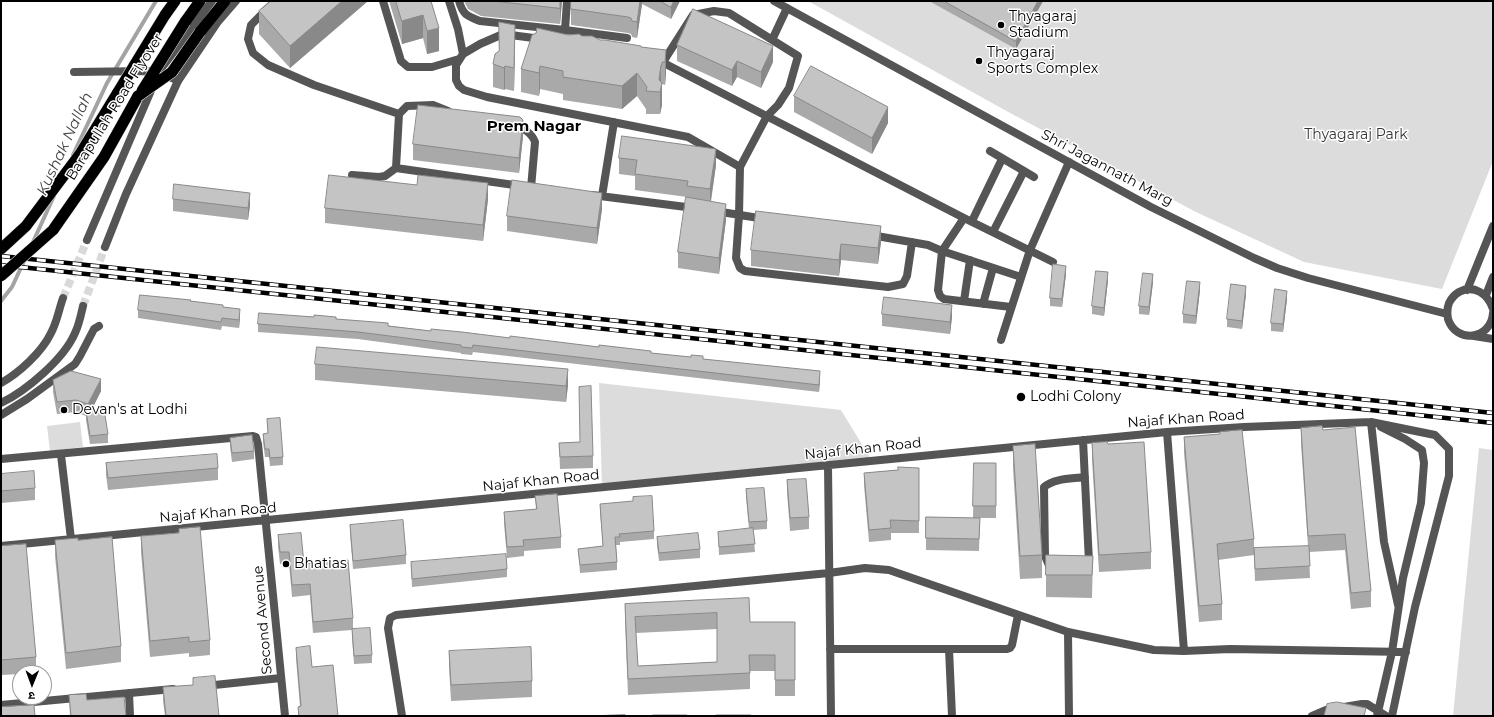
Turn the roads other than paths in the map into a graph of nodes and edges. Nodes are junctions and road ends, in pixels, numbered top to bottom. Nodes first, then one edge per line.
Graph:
1 (176, 1) edge
2 (200, 1) edge
3 (212, 1) edge
4 (225, 1) edge
5 (236, 1) edge
6 (275, 1) edge
7 (382, 1) edge
8 (448, 1) edge
9 (459, 1) edge
10 (567, 1) edge
11 (774, 1) edge
12 (787, 8) junction
13 (565, 30) junction
14 (627, 38) dead end
15 (550, 40) edge
16 (772, 40) junction
17 (647, 55) edge
18 (461, 57) junction
19 (663, 62) junction
20 (74, 72) dead end
21 (159, 72) junction
22 (178, 81) junction
23 (138, 96) junction
24 (454, 113) edge
25 (400, 114) junction
26 (767, 116) junction
27 (614, 122) junction
28 (505, 124) edge
29 (990, 152) dead end
30 (1002, 159) junction
31 (1069, 162) junction
32 (740, 167) junction
33 (396, 168) junction
34 (1024, 171) junction
35 (352, 174) dead end
36 (1034, 177) dead end
37 (586, 194) edge
38 (602, 196) junction
39 (740, 215) junction
40 (773, 220) edge
41 (968, 220) junction
42 (1493, 226) edge
43 (993, 232) junction
44 (859, 233) edge
45 (87, 240) tunnel mouth
46 (912, 242) junction
47 (105, 247) tunnel mouth
48 (1, 250) edge
49 (1030, 250) junction
50 (942, 251) junction
51 (970, 260) junction
52 (1053, 262) dead end
53 (993, 268) junction
54 (1, 276) edge
55 (1021, 276) junction
56 (1493, 277) edge
57 (1467, 290) junction
58 (1486, 295) junction
59 (63, 298) tunnel mouth
60 (964, 301) junction
61 (983, 304) junction
62 (83, 306) tunnel mouth
63 (1011, 307) junction
64 (1493, 309) edge
65 (1493, 313) edge
66 (1447, 314) junction
67 (1493, 320) edge
68 (99, 326) dead end
69 (1470, 336) junction
70 (1493, 339) edge
71 (1001, 340) dead end
72 (1, 383) edge
73 (1, 403) edge
74 (1, 415) edge
75 (1371, 422) junction
76 (1167, 432) junction
77 (1083, 440) junction
78 (61, 455) junction
79 (1, 459) edge
80 (828, 466) junction
81 (1085, 478) junction
82 (266, 521) junction
83 (71, 539) junction
84 (1, 546) edge
85 (1061, 570) edge
86 (1077, 570) edge
87 (829, 573) junction
88 (1399, 609) junction
89 (1018, 615) junction
90 (1068, 632) junction
91 (830, 649) junction
92 (949, 649) junction
93 (1184, 651) junction
94 (1392, 652) junction
95 (1406, 652) junction
96 (281, 678) junction
97 (197, 686) edge
98 (182, 688) edge
99 (129, 693) junction
100 (1, 705) edge
101 (1377, 713) edge
102 (130, 716) edge
103 (285, 716) edge
104 (402, 716) edge
105 (831, 716) edge
106 (952, 716) edge
107 (1069, 716) edge
108 (1312, 716) edge
109 (1386, 716) edge
110 (1392, 716) edge

1 - 48 highway, Barapullah Road Flyover, bridge
2 - 23 highway, Barapullah Road Flyover, bridge
3 - 21 street
4 - 23 highway, bridge
5 - 22 street
6 - 25 street
7 - 18 street
8 - 18 street
9 - 13 street
10 - 13 street
11 - 12 street, Shri Jagannath Marg
12 - 16 street
12 - 31 street, Shri Jagannath Marg
13 - 14 street
15 - 18 street
16 - 19 street
16 - 26 street
17 - 19 street
18 - 27 street
19 - 26 street
20 - 21 street
21 - 22 street
21 - 45 street
22 - 47 street
23 - 54 highway, Barapullah Road Flyover, bridge
24 - 25 street
25 - 33 street
26 - 32 street
26 - 41 street
27 - 32 street
27 - 38 street
28 - 33 street
29 - 30 street
30 - 34 street
30 - 41 street
31 - 49 street
31 - 66 street, Shri Jagannath Marg
32 - 39 street
33 - 35 street
34 - 36 street
34 - 43 street
37 - 38 street
38 - 39 street
39 - 40 street
39 - 46 street
41 - 43 street
41 - 50 street
42 - 57 street
43 - 49 street
44 - 46 street
46 - 50 street
49 - 52 street
49 - 55 street
50 - 51 street
50 - 60 street
51 - 53 street
51 - 60 street
53 - 55 street
53 - 61 street
55 - 63 street
56 - 58 street
57 - 58 street
57 - 66 street
58 - 64 street
59 - 72 street
60 - 61 street
61 - 63 street
62 - 73 street
63 - 71 street
65 - 67 street
66 - 69 street
67 - 69 street
68 - 74 street
69 - 70 street
75 - 76 street, Najaf Khan Road
75 - 88 street
75 - 88 street
75 - 95 street, Najaf Khan Road
76 - 77 street, Najaf Khan Road
76 - 93 street
77 - 80 street, Najaf Khan Road
77 - 81 street
78 - 79 street
78 - 82 street, Second Avenue
78 - 83 street
80 - 82 street, Najaf Khan Road
80 - 87 street
81 - 85 street
81 - 86 street
82 - 83 street, Najaf Khan Road
82 - 96 street, Second Avenue
83 - 84 street, Najaf Khan Road
87 - 89 street
87 - 91 street
87 - 104 street
88 - 94 street
89 - 90 street
89 - 92 street
90 - 93 street
90 - 107 street
91 - 92 street
91 - 105 street
92 - 106 street
93 - 94 street
94 - 95 street
94 - 101 street
95 - 110 street, Najaf Khan Road
96 - 97 street
96 - 103 street, Second Avenue
98 - 99 street
99 - 100 street
99 - 102 street
101 - 108 street
101 - 109 street

